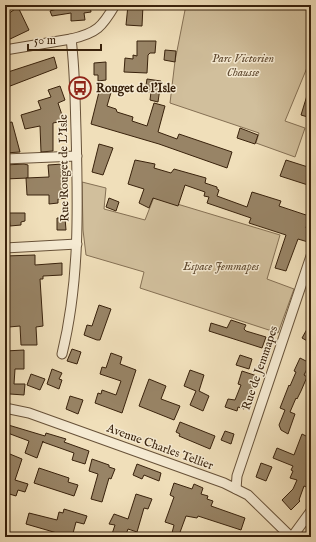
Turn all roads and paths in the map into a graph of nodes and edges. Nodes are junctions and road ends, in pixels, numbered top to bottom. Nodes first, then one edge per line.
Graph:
1 (115, 5) edge
2 (71, 38) junction
3 (5, 50) edge
4 (77, 156) junction
5 (5, 159) edge
6 (77, 244) junction
7 (5, 248) edge
8 (311, 256) edge
9 (62, 354) dead end
10 (5, 408) edge
11 (236, 489) junction
12 (311, 511) edge
13 (292, 537) edge

1 - 2 street
2 - 3 street
2 - 4 street, Rue Rouget de L'Isle
4 - 5 street
4 - 6 street, Rue Rouget de L'Isle
6 - 7 street
6 - 9 street, Rue Rouget de L'Isle
8 - 11 street, Rue de Jemmapes
10 - 11 street, Avenue Charles Tellier
11 - 13 street, Avenue Charles Tellier
12 - 13 street

